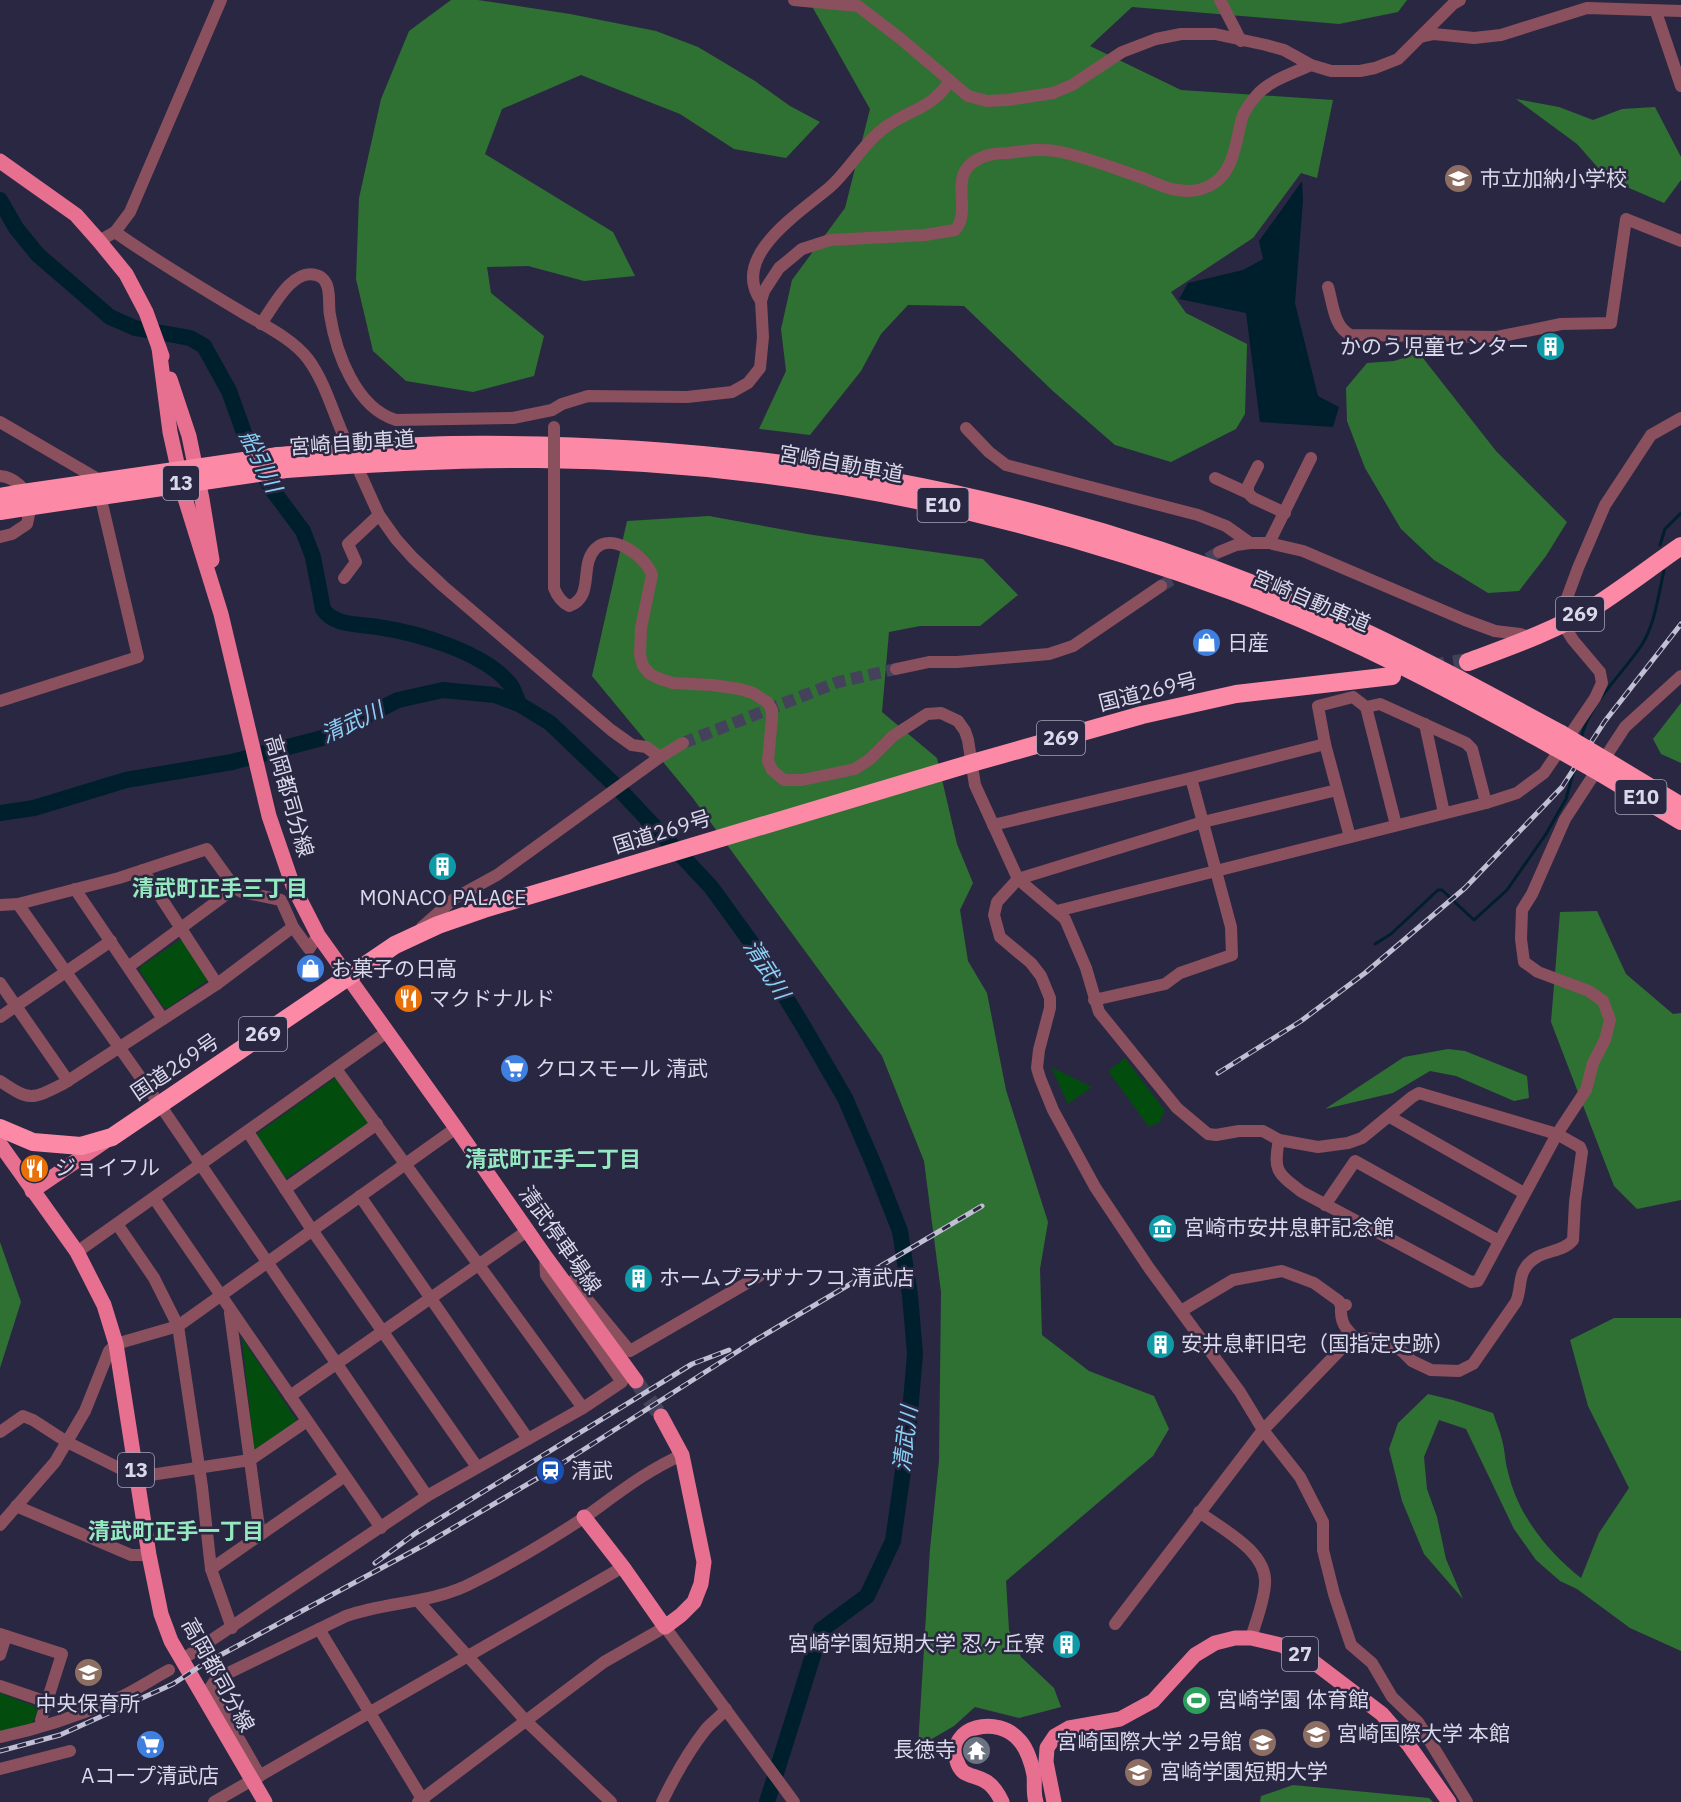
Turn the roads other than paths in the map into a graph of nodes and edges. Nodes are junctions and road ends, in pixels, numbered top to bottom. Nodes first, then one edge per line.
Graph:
1 (221, 0) edge
2 (794, 0) edge
3 (1220, 0) edge
4 (1460, 0) edge
5 (856, 3) edge
6 (1586, 4) edge
7 (1681, 11) edge
8 (1656, 12) junction
9 (1420, 37) junction
10 (1241, 41) junction
11 (1311, 65) junction
12 (950, 81) junction
13 (1681, 86) edge
14 (3, 162) edge
15 (116, 232) junction
16 (99, 241) junction
17 (1681, 241) edge
18 (1328, 287) dead end
19 (761, 301) junction
20 (261, 324) junction
21 (552, 410) junction
22 (1681, 418) edge
23 (0, 422) edge
24 (966, 428) dead end
25 (345, 439) dead end
26 (1311, 459) dead end
27 (1258, 466) dead end
28 (360, 473) dead end
29 (0, 476) edge
30 (1215, 478) dead end
31 (1248, 493) junction
32 (12, 500) edge
33 (0, 511) edge
34 (1285, 513) junction
35 (379, 515) junction
36 (0, 537) edge
37 (1250, 543) junction
38 (1269, 543) junction
39 (1681, 546) edge
40 (1219, 552) tunnel mouth
41 (344, 578) dead end
42 (1161, 585) tunnel mouth
43 (1563, 624) junction
44 (1531, 638) junction
45 (1468, 662) tunnel mouth
46 (896, 669) tunnel mouth
47 (1392, 676) dead end
48 (1681, 676) edge
49 (0, 701) edge
50 (1366, 707) junction
51 (1425, 724) junction
52 (682, 743) tunnel mouth
53 (1325, 744) junction
54 (660, 757) junction
55 (972, 763) junction
56 (1605, 768) junction
57 (1191, 778) junction
58 (1337, 790) junction
59 (1486, 802) junction
60 (1681, 806) edge
61 (1444, 813) junction
62 (1681, 821) edge
63 (1203, 822) junction
64 (993, 825) junction
65 (1396, 825) junction
66 (1350, 837) junction
67 (143, 870) junction
68 (1216, 871) junction
69 (1018, 879) junction
70 (485, 882) junction
71 (235, 888) junction
72 (75, 889) junction
73 (18, 904) junction
74 (0, 905) edge
75 (484, 909) junction
76 (1057, 911) junction
77 (292, 927) junction
78 (181, 929) junction
79 (318, 935) junction
80 (111, 941) junction
81 (395, 945) junction
82 (128, 967) junction
83 (66, 972) junction
84 (348, 975) junction
85 (0, 983) edge
86 (217, 984) junction
87 (1094, 1000) junction
88 (16, 1006) junction
89 (0, 1017) edge
90 (163, 1019) junction
91 (387, 1032) junction
92 (119, 1047) junction
93 (336, 1069) junction
94 (0, 1081) edge
95 (68, 1081) junction
96 (160, 1105) junction
97 (1390, 1117) junction
98 (377, 1124) junction
99 (0, 1128) edge
100 (456, 1128) junction
101 (248, 1132) junction
102 (1557, 1134) junction
103 (112, 1137) junction
104 (1279, 1140) junction
105 (0, 1144) edge
106 (405, 1164) junction
107 (201, 1165) junction
108 (285, 1189) junction
109 (32, 1191) junction
110 (1524, 1193) junction
111 (360, 1196) junction
112 (154, 1198) junction
113 (1325, 1205) junction
114 (117, 1224) junction
115 (312, 1230) junction
116 (527, 1231) junction
117 (1499, 1241) junction
118 (77, 1252) junction
119 (544, 1256) junction
120 (267, 1262) junction
121 (478, 1264) junction
122 (759, 1276) dead end
123 (221, 1296) junction
124 (430, 1298) junction
125 (230, 1309) junction
126 (1181, 1311) junction
127 (178, 1326) junction
128 (382, 1331) junction
129 (1356, 1340) junction
130 (116, 1344) junction
131 (336, 1363) junction
132 (636, 1381) tunnel mouth
133 (290, 1396) junction
134 (583, 1408) junction
135 (661, 1416) tunnel mouth
136 (307, 1421) junction
137 (1263, 1430) junction
138 (0, 1432) edge
139 (528, 1439) junction
140 (67, 1442) junction
141 (682, 1455) junction
142 (250, 1460) junction
143 (199, 1467) junction
144 (477, 1467) junction
145 (345, 1476) junction
146 (137, 1477) junction
147 (427, 1496) junction
148 (16, 1506) junction
149 (1199, 1512) junction
150 (584, 1517) junction
151 (0, 1525) edge
152 (381, 1528) junction
153 (260, 1535) junction
154 (149, 1555) junction
155 (624, 1566) junction
156 (211, 1569) junction
157 (418, 1600) junction
158 (1115, 1624) dead end
159 (665, 1627) junction
160 (232, 1628) junction
161 (319, 1629) junction
162 (3, 1635) edge
163 (1251, 1638) junction
164 (0, 1655) edge
165 (189, 1655) dead end
166 (466, 1655) junction
167 (170, 1670) dead end
168 (0, 1686) edge
169 (47, 1702) junction
170 (726, 1709) junction
171 (369, 1712) junction
172 (41, 1720) dead end
173 (525, 1720) junction
174 (0, 1737) edge
175 (70, 1751) dead end
176 (0, 1769) edge
177 (256, 1777) junction
178 (421, 1801) edge
179 (214, 1802) edge
180 (265, 1802) edge
181 (611, 1802) edge
182 (662, 1802) edge
183 (794, 1802) edge
184 (1002, 1802) edge
185 (1036, 1802) edge
186 (1054, 1802) edge
187 (1449, 1802) edge
188 (1467, 1802) edge

1 - 15 street
2 - 5 street
3 - 10 street
4 - 9 street
5 - 12 street
6 - 8 street
6 - 9 street
7 - 8 street
8 - 13 street
9 - 11 street
10 - 11 street
10 - 12 street
11 - 19 street
12 - 19 street
14 - 16 main road, 高岡都司分線 / 13
15 - 16 street
15 - 20 street
16 - 79 main road, 高岡都司分線 / 13
17 - 18 street
19 - 21 street
20 - 21 street
20 - 25 street
21 - 55 street, bridge
22 - 43 street
23 - 49 street
24 - 37 street
26 - 34 street
27 - 31 street
28 - 35 street
29 - 36 street
30 - 31 street
31 - 34 street
32 - 33 highway, 宮崎自動車道 / E10
32 - 56 highway, 宮崎自動車道 / E10, bridge
34 - 38 street
35 - 41 street
35 - 54 street
37 - 38 street
37 - 40 street
38 - 44 street
39 - 43 highway, 269
42 - 46 street
43 - 44 highway, 269
43 - 59 street
44 - 45 highway, 269
47 - 55 highway, 国道269号 / 269
48 - 102 street
50 - 51 street
50 - 53 street
50 - 65 street
51 - 59 street
51 - 61 street
52 - 54 street
53 - 57 street
53 - 58 street
54 - 70 street
55 - 64 street
55 - 75 highway, 国道269号 / 269
56 - 60 highway, 宮崎自動車道 / E10
56 - 62 highway, 宮崎自動車道 / E10
57 - 63 street
57 - 64 street
58 - 63 street
58 - 66 street
59 - 61 street
61 - 65 street
63 - 68 street
63 - 69 street
64 - 69 street
65 - 66 street
66 - 68 street
67 - 71 street
67 - 72 street
67 - 78 street
68 - 76 street
68 - 87 street
69 - 76 street
69 - 126 street
70 - 75 street
70 - 81 street
71 - 77 street
71 - 78 street
72 - 73 street
72 - 80 street
73 - 74 street
73 - 83 street
75 - 81 highway, 国道269号 / 269
76 - 87 street
77 - 79 street
77 - 86 street
78 - 82 street
78 - 86 street
79 - 84 main road, 高岡都司分線 / 13
80 - 82 street
80 - 83 street
81 - 84 highway, 国道269号 / 269
82 - 90 street
83 - 88 street
83 - 92 street
84 - 91 main road, 清武停車場線
84 - 96 highway, 国道269号 / 269
85 - 88 street
86 - 90 street
87 - 104 street
88 - 89 street
88 - 95 street
90 - 92 street
91 - 93 street
91 - 100 main road, 清武停車場線
92 - 95 street
92 - 96 street
93 - 98 street
93 - 101 street
94 - 95 street
96 - 103 highway, 国道269号 / 269
96 - 107 street
97 - 102 street
97 - 104 street
97 - 110 street
98 - 106 street
98 - 108 street
99 - 103 highway, 国道269号 / 269
100 - 106 street
100 - 116 main road, 清武停車場線
101 - 107 street
101 - 108 street
102 - 110 street
102 - 129 street
103 - 109 main road
104 - 113 street
105 - 109 main road, 高岡都司分線 / 13
106 - 111 street
106 - 121 street
107 - 112 street
107 - 120 street
108 - 115 street
109 - 118 main road, 高岡都司分線 / 13
110 - 117 street
111 - 115 street
111 - 124 street
112 - 114 street
112 - 123 street
113 - 117 street
113 - 117 street
114 - 118 street
114 - 127 street
115 - 120 street
115 - 128 street
116 - 119 main road, 清武停車場線
116 - 121 street
118 - 130 main road, 高岡都司分線 / 13
119 - 122 street
119 - 132 main road, 清武停車場線
119 - 134 street
120 - 123 street
120 - 131 street
121 - 124 street
121 - 134 street
123 - 125 street
123 - 127 street
124 - 128 street
124 - 139 street
125 - 133 street
125 - 142 street
126 - 129 street
126 - 137 street
127 - 130 street
127 - 143 street
128 - 131 street
128 - 144 street
129 - 137 street
130 - 140 street
130 - 146 main road, 高岡都司分線 / 13
131 - 133 street
131 - 147 street
133 - 136 street
134 - 139 street
135 - 141 main road
136 - 142 street
136 - 145 street
137 - 149 street
137 - 188 street
138 - 140 street
139 - 144 street
140 - 146 street
140 - 148 street
141 - 150 street
141 - 159 main road
142 - 143 street
142 - 153 street
143 - 146 street
143 - 156 street
144 - 147 street
145 - 152 street
145 - 153 street
146 - 154 main road, 高岡都司分線 / 13
147 - 152 street
148 - 151 street
148 - 154 street
149 - 158 street
149 - 163 street
150 - 155 main road
150 - 157 street
152 - 160 street
153 - 156 street
154 - 177 main road, 高岡都司分線 / 13
155 - 159 main road
155 - 166 street
156 - 160 street
157 - 161 street
157 - 166 street
159 - 170 street
159 - 173 street
160 - 165 street
161 - 171 street
161 - 177 street
162 - 164 street
162 - 169 street
163 - 186 main road, 27
163 - 187 main road, 27
166 - 171 street
166 - 173 street
167 - 174 street
168 - 169 street
169 - 172 street
170 - 182 street
170 - 183 street
171 - 177 street
171 - 178 street
173 - 178 street
173 - 181 street
175 - 176 street
177 - 179 street
177 - 180 main road, 高岡都司分線 / 13
184 - 185 main road

